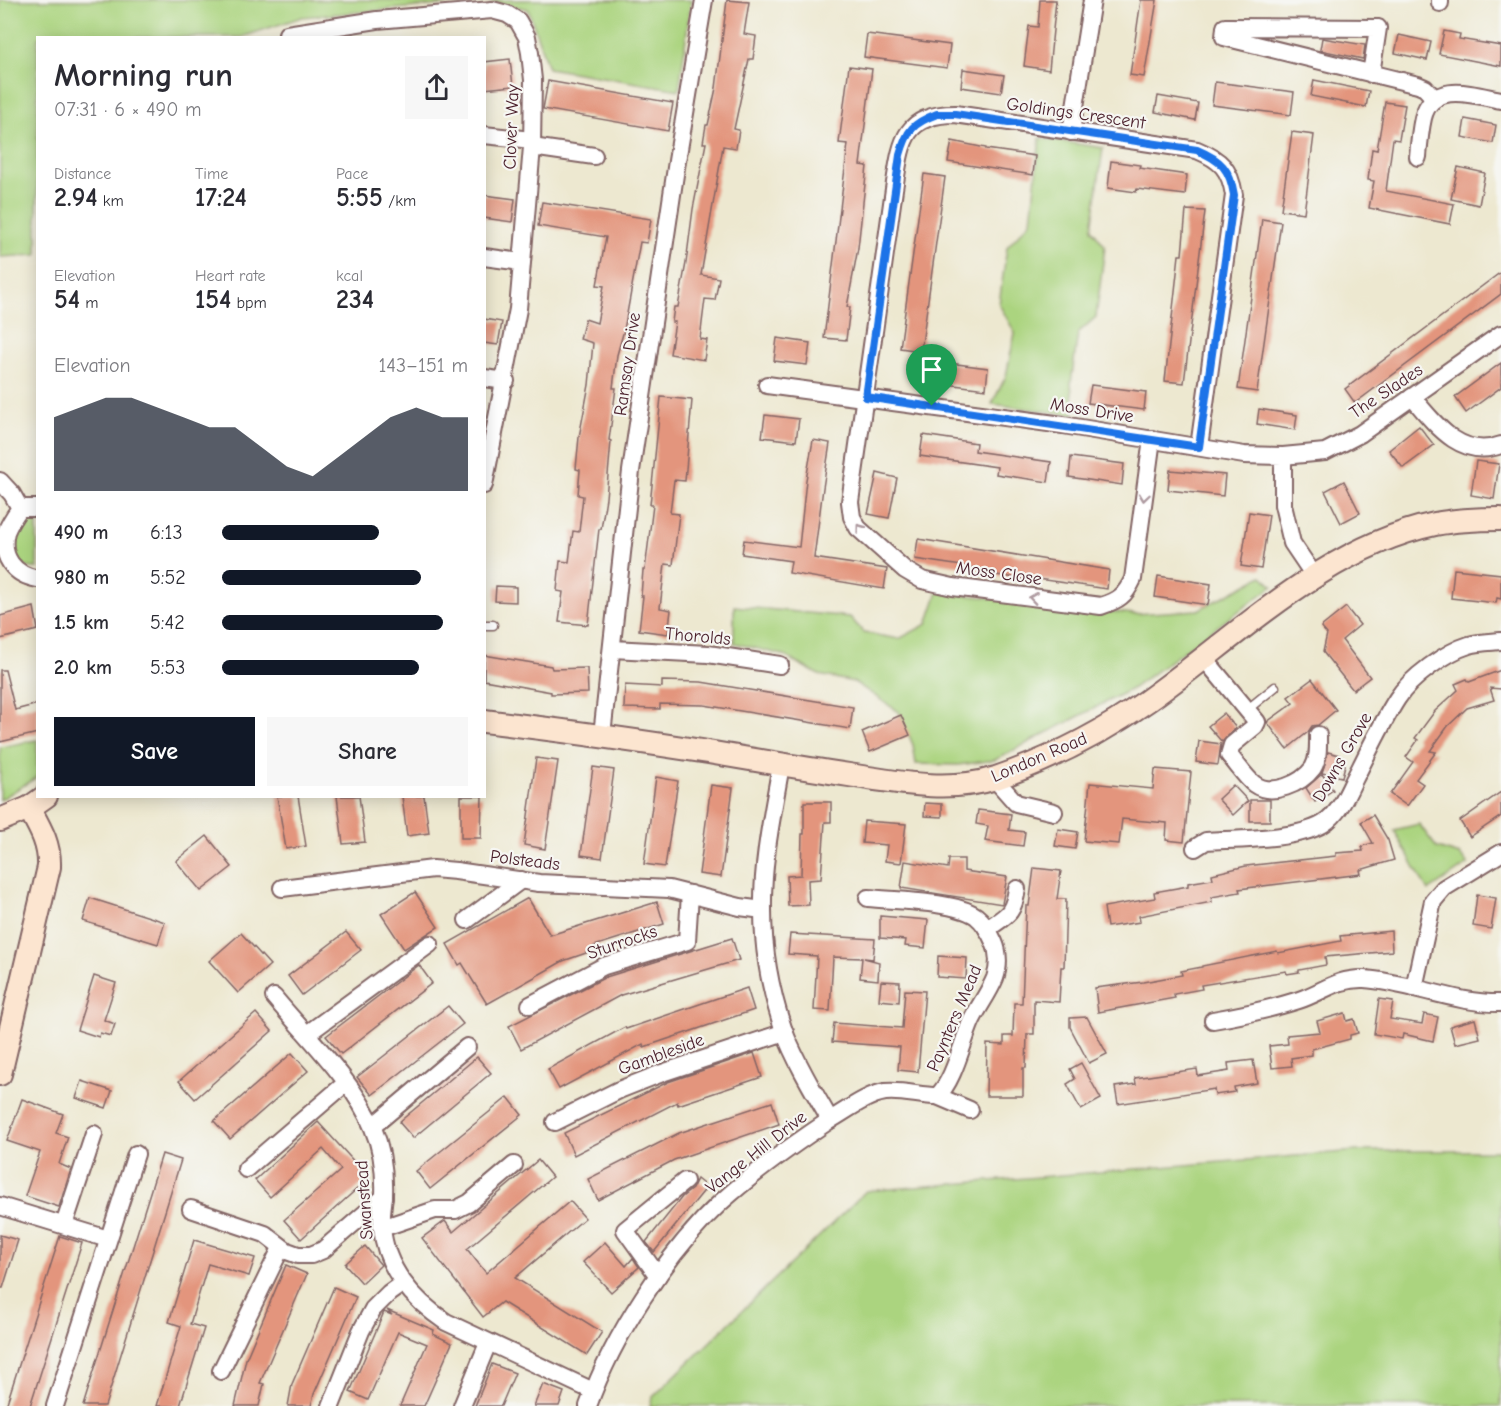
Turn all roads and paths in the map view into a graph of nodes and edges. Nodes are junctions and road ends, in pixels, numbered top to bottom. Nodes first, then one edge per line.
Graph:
1 (705, 0) edge
2 (1092, 0) edge
3 (287, 34) dead end
4 (1371, 74) junction
5 (1435, 99) junction
6 (1501, 100) edge
7 (1071, 132) junction
8 (486, 135) edge
9 (532, 143) junction
10 (594, 156) dead end
11 (1418, 157) dead end
12 (486, 257) edge
13 (521, 262) junction
14 (1501, 334) edge
15 (486, 378) edge
16 (506, 381) junction
17 (767, 385) dead end
18 (866, 397) junction
19 (1412, 397) junction
20 (1152, 439) junction
21 (1501, 444) edge
22 (1199, 447) junction
23 (1283, 456) junction
24 (486, 476) edge
25 (0, 481) edge
26 (20, 508) junction
27 (36, 508) edge
28 (1501, 519) edge
29 (1315, 577) junction
30 (36, 578) edge
31 (1501, 641) edge
32 (612, 649) junction
33 (1204, 658) junction
34 (780, 665) dead end
35 (1275, 687) dead end
36 (1248, 709) junction
37 (486, 721) edge
38 (602, 735) junction
39 (1318, 735) dead end
40 (781, 765) junction
41 (994, 778) junction
42 (38, 802) edge
43 (1054, 812) dead end
44 (0, 820) edge
45 (1195, 848) dead end
46 (1501, 853) edge
47 (521, 880) junction
48 (282, 888) dead end
49 (1017, 890) dead end
50 (690, 894) junction
51 (868, 898) dead end
52 (763, 910) junction
53 (467, 920) dead end
54 (987, 929) junction
55 (430, 944) dead end
56 (1414, 988) junction
57 (274, 997) dead end
58 (1501, 1003) edge
59 (530, 1005) dead end
60 (1213, 1020) dead end
61 (785, 1032) junction
62 (307, 1034) junction
63 (467, 1047) dead end
64 (0, 1070) edge
65 (346, 1083) junction
66 (938, 1096) junction
67 (970, 1110) dead end
68 (830, 1120) junction
69 (555, 1122) dead end
70 (373, 1126) junction
71 (94, 1134) dead end
72 (136, 1154) dead end
73 (514, 1166) dead end
74 (246, 1169) dead end
75 (685, 1181) dead end
76 (384, 1197) junction
77 (0, 1206) edge
78 (191, 1209) dead end
79 (63, 1225) junction
80 (382, 1228) junction
81 (108, 1239) junction
82 (281, 1248) junction
83 (658, 1276) junction
84 (403, 1283) junction
85 (488, 1343) junction
86 (221, 1371) dead end
87 (590, 1398) edge
88 (55, 1406) edge
89 (331, 1406) edge
90 (462, 1406) edge

1 - 32 street, Ramsay Drive
2 - 7 street
3 - 9 street, Clover Way
4 - 4 street
4 - 5 street
5 - 6 street
5 - 11 street
7 - 18 street, Goldings Crescent
7 - 22 street, Goldings Crescent
8 - 9 street
9 - 10 street
9 - 13 street, Clover Way
12 - 13 street
13 - 16 street, Clover Way
14 - 19 street, The Slades
15 - 16 street
16 - 24 street, Clover Way
17 - 18 street, Moss Drive
18 - 20 street, Moss Drive
20 -> 18 street, Moss Close
19 - 21 street
19 - 23 street, The Slades
20 - 22 street, Moss Drive
22 - 23 street, Moss Drive
23 - 29 street
25 - 26 street
26 - 27 street
26 - 30 street
28 - 29 main road, London Road
29 - 33 main road, London Road
31 - 45 street, Downs Grove
32 - 34 street, Thorolds
32 - 38 street, Ramsay Drive
33 - 36 street
33 - 41 main road, London Road
35 - 36 lane
36 - 39 street
37 - 38 main road, London Road
38 - 40 main road, London Road
40 - 41 main road, London Road
40 - 52 street, Vange Hill Drive
41 - 43 street
42 - 44 main road
42 - 64 main road
46 - 56 street
47 - 48 street, Polsteads
47 - 50 street, Polsteads
47 - 53 street
49 - 54 street
50 - 52 street, Polsteads
50 - 59 street, Sturrocks
51 - 54 street
52 - 61 street, Vange Hill Drive
54 - 66 street, Paynters Mead
55 - 62 street
56 - 58 street
56 - 60 street
57 - 62 street, Swanstead
61 - 68 street, Vange Hill Drive
61 - 69 street, Gambleside
62 - 65 street, Swanstead
63 - 70 street
65 - 70 street, Swanstead
65 - 74 street
66 - 67 street
66 - 68 street, Paynters Mead
68 - 83 street, Vange Hill Drive
70 - 76 street, Swanstead
71 - 79 street
72 - 81 street
73 - 80 street
75 - 83 street
76 - 80 street, Swanstead
76 - 82 street
77 - 79 street
78 - 82 street
79 - 81 street
80 - 84 street, Swanstead
81 - 88 street
82 - 86 street
83 - 87 street, Vange Hill Drive
84 - 85 street, Swanstead
84 - 89 street
85 - 87 street, Swanstead
85 - 90 street

